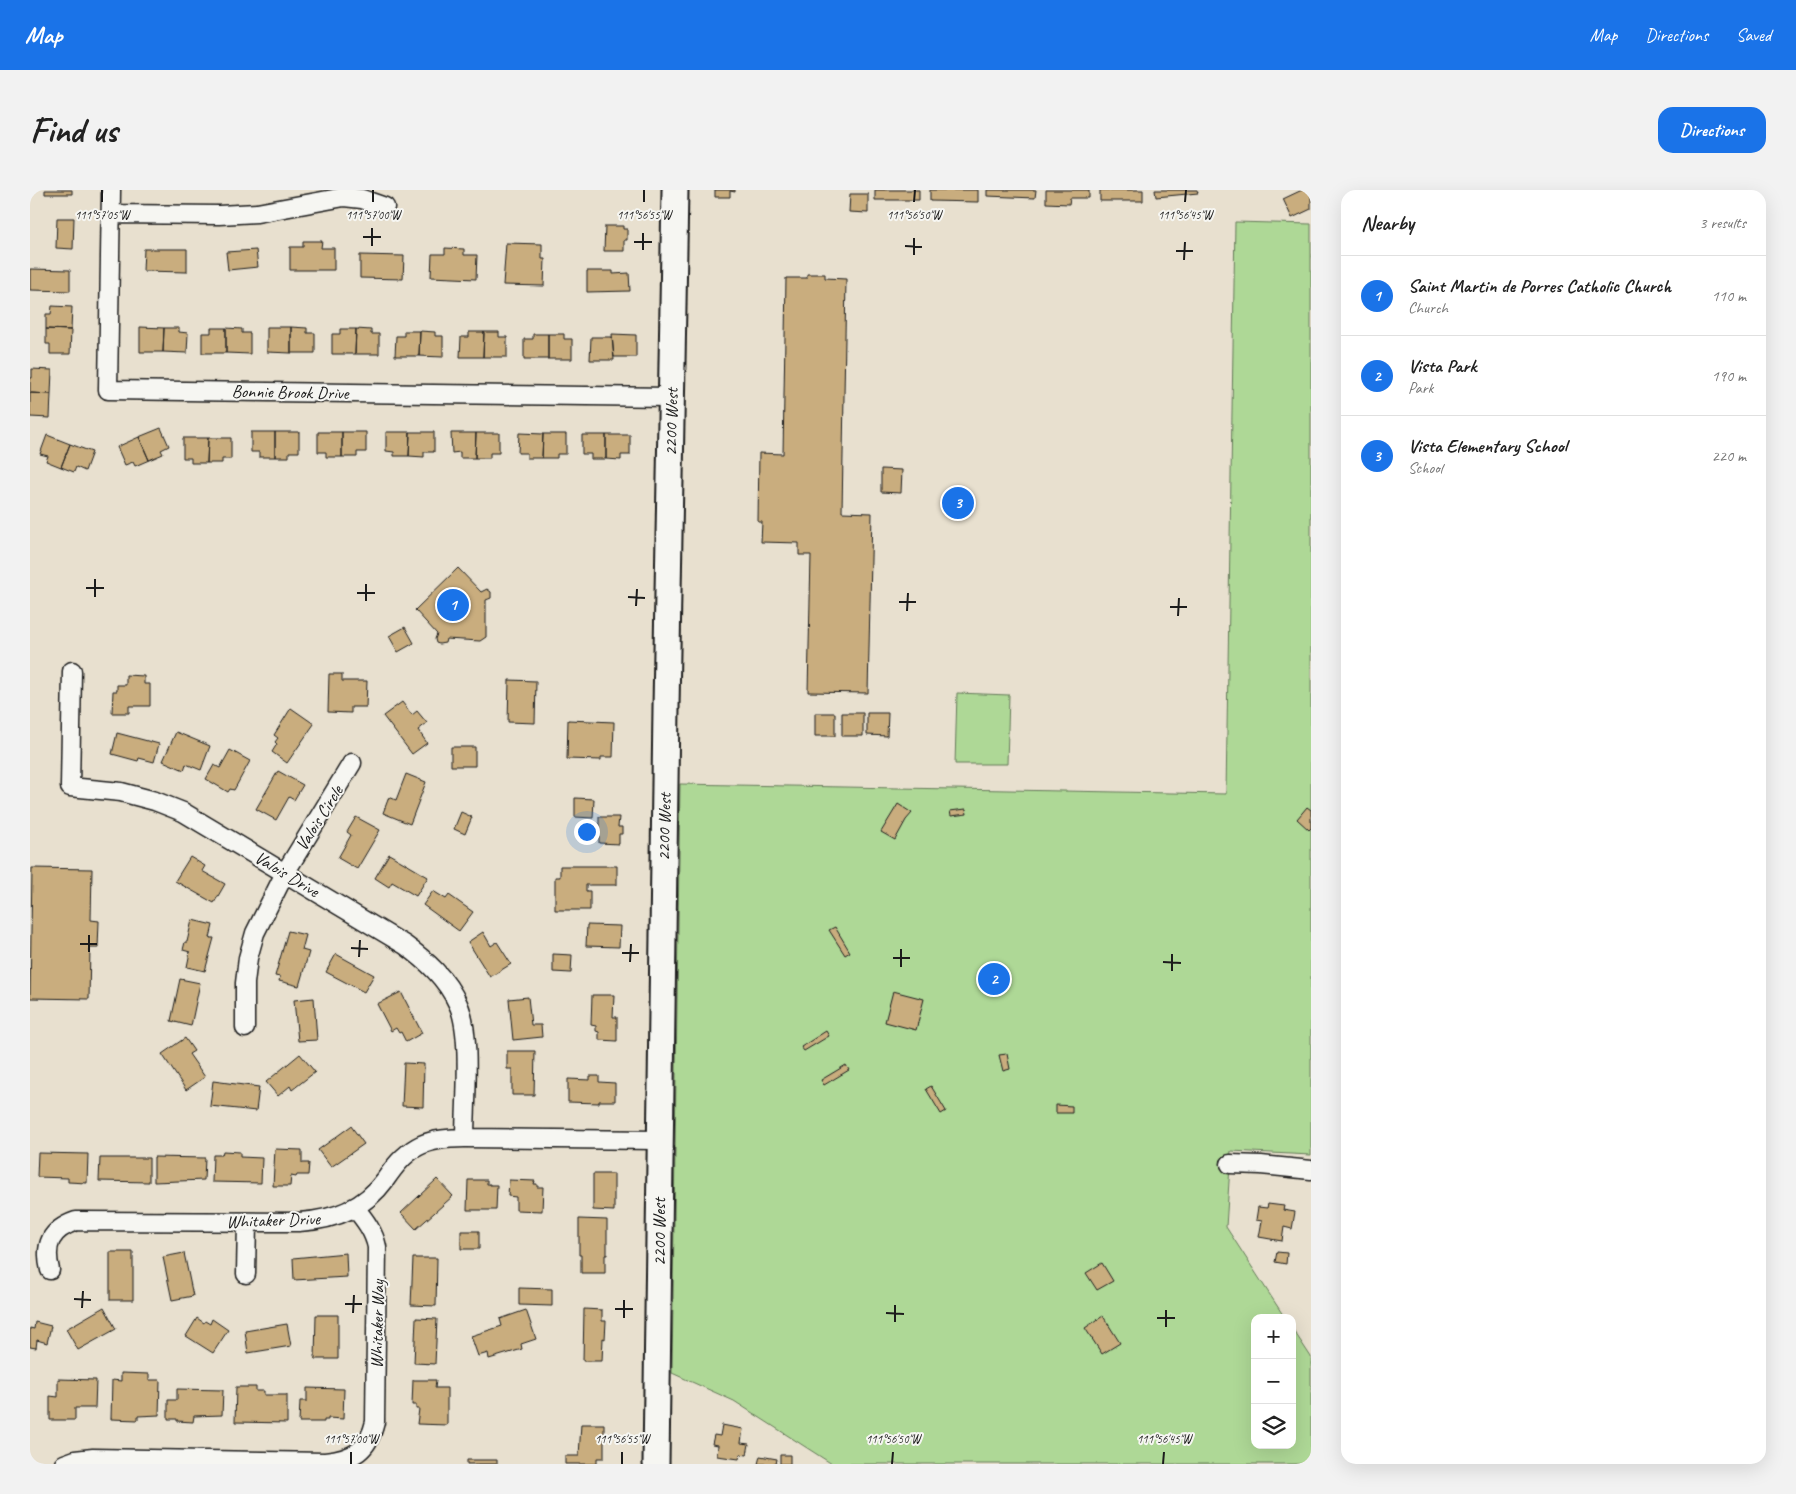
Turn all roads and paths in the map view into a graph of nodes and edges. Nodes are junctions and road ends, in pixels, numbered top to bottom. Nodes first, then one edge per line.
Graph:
1 (111, 190) edge
2 (675, 190) edge
3 (385, 207) dead end
4 (111, 214) junction
5 (671, 398) junction
6 (72, 671) dead end
7 (352, 763) dead end
8 (285, 873) junction
9 (245, 1028) dead end
10 (465, 1138) junction
11 (660, 1140) junction
12 (1230, 1164) dead end
13 (1311, 1170) edge
14 (355, 1208) junction
15 (247, 1222) junction
16 (50, 1270) dead end
17 (246, 1274) dead end
18 (202, 1462) edge
19 (64, 1464) edge
20 (656, 1464) edge

1 - 4 street, Bonnie Brook Drive
2 - 5 street, 2200 West
3 - 4 street
4 - 5 street, Bonnie Brook Drive
5 - 11 street, 2200 West
6 - 8 street, Valois Drive
7 - 8 street, Valois Circle
8 - 9 street, Valois Circle
8 - 10 street, Valois Drive
10 - 11 street, Whitaker Drive
10 - 14 street, Whitaker Drive
11 - 20 street, 2200 West
12 - 13 street
14 - 15 street, Whitaker Drive
14 - 18 street, Whitaker Way
15 - 16 street, Whitaker Drive
15 - 17 street
18 - 19 street

